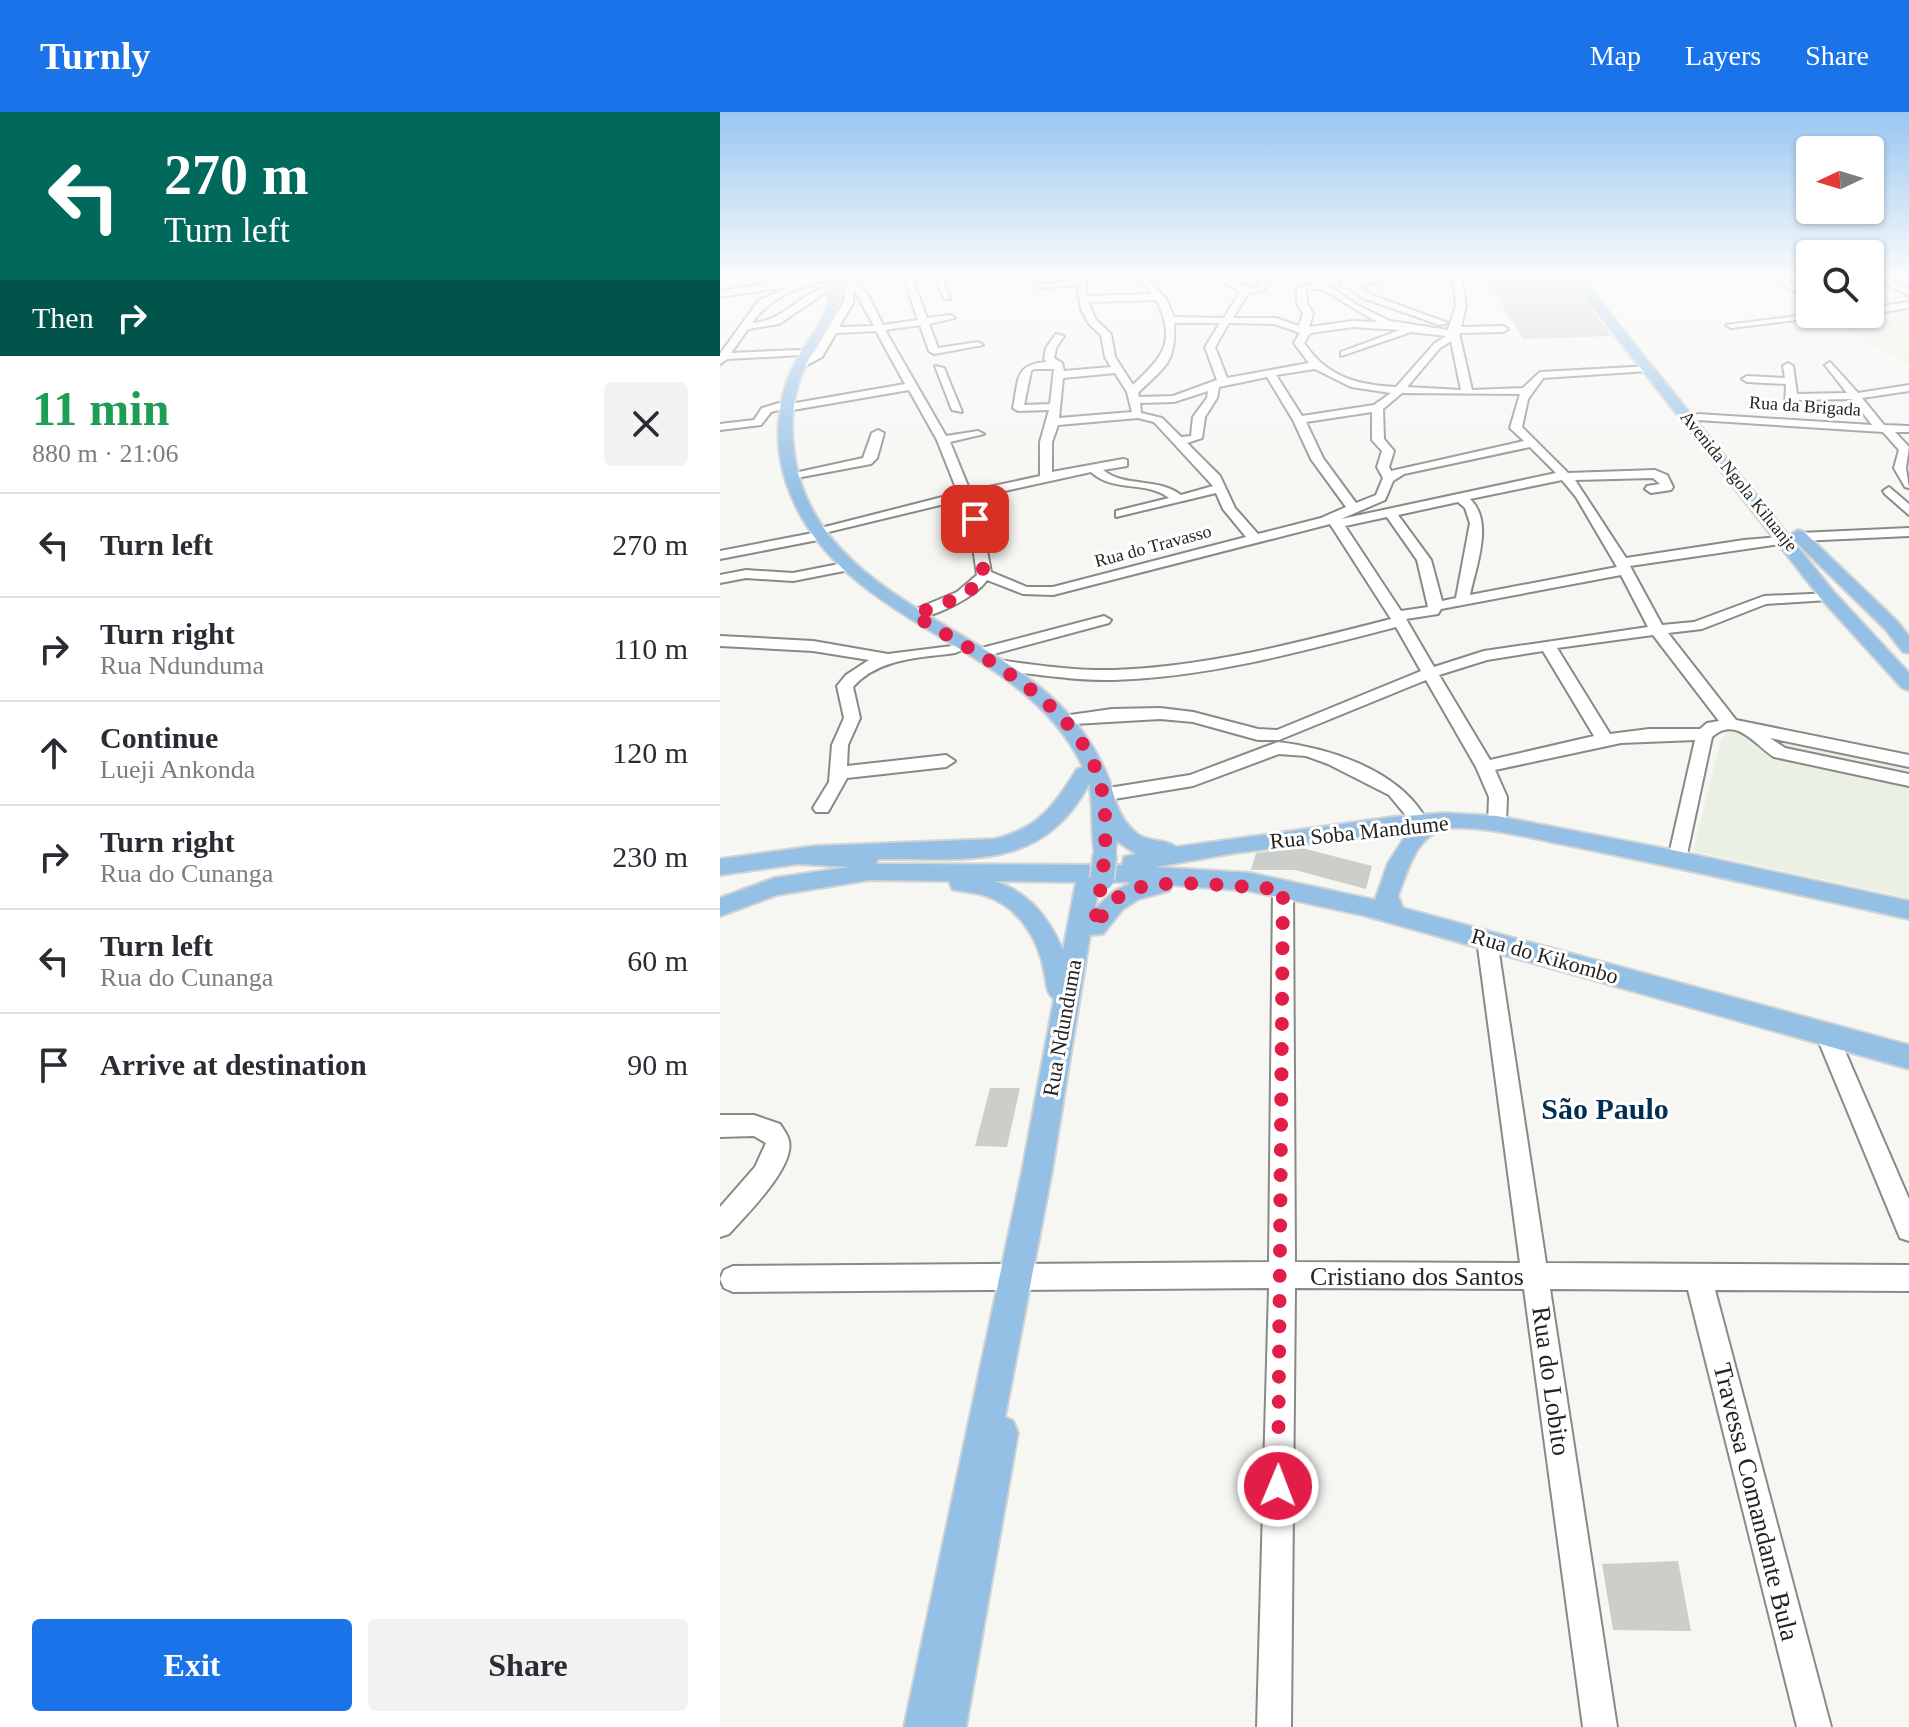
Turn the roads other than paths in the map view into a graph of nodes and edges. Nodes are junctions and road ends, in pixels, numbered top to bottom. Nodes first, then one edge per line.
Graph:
1 (805, 350) edge
2 (821, 350) edge
3 (897, 350) edge
4 (1051, 350) edge
5 (1107, 350) edge
6 (1168, 350) edge
7 (1211, 350) edge
8 (1305, 350) edge
9 (1355, 350) edge
10 (1433, 350) edge
11 (1458, 350) edge
12 (1634, 350) edge
13 (1643, 350) edge
14 (1345, 354) dead end
15 (723, 355) edge
16 (799, 358) junction
17 (1316, 365) junction
18 (1830, 365) dead end
19 (1788, 366) dead end
20 (939, 368) dead end
21 (1648, 368) junction
22 (1058, 370) junction
23 (1118, 370) junction
24 (1271, 375) junction
25 (1747, 379) dead end
26 (1790, 381) junction
27 (1219, 384) junction
28 (926, 387) junction
29 (1909, 388) edge
30 (1399, 390) junction
31 (1528, 391) junction
32 (1467, 393) junction
33 (1132, 396) junction
34 (1856, 396) junction
35 (1792, 397) junction
36 (783, 407) junction
37 (1054, 407) junction
38 (1377, 408) junction
39 (958, 410) dead end
40 (1138, 415) junction
41 (1698, 417) junction
42 (1299, 420) junction
43 (1053, 422) junction
44 (1789, 424) junction
45 (720, 427) edge
46 (1884, 429) junction
47 (1909, 429) edge
48 (878, 433) dead end
49 (978, 434) dead end
50 (943, 440) junction
51 (1180, 441) junction
52 (1531, 443) junction
53 (1123, 463) dead end
54 (1094, 468) junction
55 (791, 475) junction
56 (1565, 476) junction
57 (1388, 477) junction
58 (1046, 478) junction
59 (1909, 484) edge
60 (1221, 488) junction
61 (1651, 489) dead end
62 (1909, 492) edge
63 (966, 495) junction
64 (1460, 497) junction
65 (1177, 498) junction
66 (1354, 509) junction
67 (1909, 511) edge
68 (1390, 513) junction
69 (1121, 514) dead end
70 (1336, 521) junction
71 (1909, 532) edge
72 (816, 534) junction
73 (1253, 537) junction
74 (1793, 538) junction
75 (720, 555) edge
76 (1623, 567) junction
77 (839, 568) junction
78 (984, 575) junction
79 (720, 579) edge
80 (1462, 602) junction
81 (1834, 603) junction
82 (1436, 606) junction
83 (1870, 606) junction
84 (914, 615) junction
85 (1398, 618) junction
86 (1104, 620) dead end
87 (1658, 631) junction
88 (720, 641) edge
89 (1547, 645) junction
90 (955, 648) junction
91 (1909, 648) edge
92 (1875, 650) junction
93 (979, 653) junction
94 (881, 659) junction
95 (998, 665) junction
96 (1428, 674) junction
97 (1909, 684) edge
98 (1063, 721) junction
99 (1730, 724) junction
100 (1754, 729) junction
101 (1704, 735) junction
102 (1605, 740) junction
103 (1276, 742) junction
104 (946, 761) dead end
105 (1909, 761) edge
106 (1485, 767) junction
107 (839, 773) junction
108 (1090, 773) junction
109 (1909, 780) edge
110 (1102, 800) junction
111 (822, 808) dead end
112 (1414, 814) junction
113 (1386, 821) junction
114 (1444, 821) junction
115 (1486, 824) junction
116 (802, 857) junction
117 (1677, 859) junction
118 (720, 867) edge
119 (1097, 867) junction
120 (1283, 889) junction
121 (1358, 905) junction
122 (720, 909) edge
123 (1909, 910) edge
124 (1395, 915) junction
125 (1094, 927) junction
126 (1487, 940) junction
127 (1063, 1017) junction
128 (1827, 1035) junction
129 (1909, 1057) edge
130 (720, 1126) edge
131 (720, 1225) edge
132 (1909, 1229) edge
133 (1282, 1275) junction
134 (1023, 1276) junction
135 (1536, 1276) junction
136 (1698, 1277) junction
137 (1909, 1278) edge
138 (724, 1280) edge
139 (925, 1727) edge
140 (945, 1727) edge
141 (1274, 1727) edge
142 (1600, 1727) edge
143 (1814, 1727) edge

1 - 16 main road
2 - 16 street
3 - 28 street
4 - 22 street
5 - 23 street
6 - 33 street
7 - 27 street
8 - 17 street
9 - 14 street
10 - 30 street
11 - 32 street
12 - 21 main road, Avenida Ngola Kiluanje
13 - 41 main road, Avenida Ngola Kiluanje
15 - 16 street
16 - 36 main road
17 - 24 street
17 - 30 street
18 - 34 street
19 - 26 street
20 - 28 street
21 - 31 street
21 - 74 main road, Avenida Ngola Kiluanje
22 - 23 street
22 - 37 street
22 - 37 street
23 - 33 street
24 - 27 street
24 - 42 street
25 - 26 street
26 - 35 street
27 - 33 street
27 - 51 street
28 - 36 street
28 - 39 street
28 - 50 street
29 - 34 street
30 - 32 street
30 - 38 street
31 - 32 street
31 - 52 street
33 - 40 street
34 - 35 street
34 - 46 street
35 - 44 street
36 - 45 street
36 - 55 main road
36 - 72 main road, Rua Ndunduma
37 - 43 street
38 - 42 street
38 - 57 street
40 - 43 street
40 - 51 street
41 - 44 street, Rua da Brigada
41 - 74 main road, Avenida Ngola Kiluanje
42 - 66 street
43 - 58 street
44 - 46 street, Rua da Brigada
46 - 47 street, Rua da Brigada
46 - 59 street
48 - 55 street
49 - 50 street
50 - 63 street
51 - 60 street
52 - 56 street
52 - 57 street
53 - 54 street
54 - 58 street
54 - 65 street
55 - 72 main road
56 - 61 street, Rua do Travasso
56 - 64 street, Rua do Travasso
56 - 76 street
57 - 66 street
58 - 63 street
60 - 65 street
60 - 73 street
62 - 67 street
63 - 72 street
63 - 78 street
64 - 68 street, Rua do Travasso
64 - 80 street
65 - 69 street
66 - 70 street
68 - 70 street, Rua do Travasso
68 - 82 street
70 - 73 street, Rua do Travasso
70 - 85 street
71 - 74 street
72 - 75 street
72 - 77 main road, Rua Ndunduma
72 - 84 main road
73 - 78 street, Rua do Travasso
74 - 76 street
74 - 81 main road, Avenida Ngola Kiluanje
74 - 83 main road, Avenida Ngola Kiluanje
76 - 80 street
76 - 87 street
77 - 79 street
77 - 90 main road, Rua Ndunduma
78 - 84 street
80 - 82 street
81 - 83 main road
81 - 87 street
81 - 92 main road, Avenida Ngola Kiluanje
82 - 85 street
83 - 91 main road, Avenida Ngola Kiluanje
84 - 93 main road
85 - 95 street
85 - 96 street
86 - 93 street
87 - 89 street
87 - 99 street
88 - 94 street
89 - 96 street
89 - 102 street
90 - 94 street
90 - 108 main road, Rua Ndunduma
91 - 92 main road
92 - 97 main road, Avenida Ngola Kiluanje
93 - 95 main road
94 - 107 street
95 - 98 main road
96 - 103 street
96 - 106 street
98 - 103 street
98 - 108 main road
99 - 100 street
99 - 101 street
100 - 105 street
100 - 109 street
101 - 102 street
101 - 117 street
102 - 106 street
103 - 110 street
103 - 112 street
104 - 107 street
106 - 115 street
107 - 111 street
108 - 110 main road, Rua Ndunduma
108 - 116 main road
108 - 119 main road, Rua Ndunduma
110 - 113 main road
110 - 119 main road, Rua Ndunduma
112 - 113 main road
112 - 115 main road
113 - 114 main road, Rua Soba Mandume
113 - 116 main road, Rua Soba Mandume
113 - 121 main road
114 - 115 main road, Rua Soba Mandume
114 - 124 main road
115 - 117 main road, Rua Soba Mandume
116 - 118 main road
117 - 123 main road, Rua Soba Mandume
119 - 125 main road, Rua Ndunduma
119 - 127 main road, Rua Ndunduma
120 - 121 main road, Rua do Kikombo
120 - 122 main road, Rua do Kikombo
120 - 125 main road
120 - 133 street
121 - 124 main road, Rua do Kikombo
122 - 127 main road
124 - 126 main road, Rua do Kikombo
125 - 134 main road, Rua Ndunduma
126 - 128 main road, Rua do Kikombo
126 - 135 street, Rua do Lobito
127 - 134 main road, Rua Ndunduma
128 - 129 main road, Rua do Kikombo
128 - 132 street
130 - 131 street
133 - 134 street, Cristiano dos Santos
133 - 135 street, Cristiano dos Santos
133 - 141 street
134 - 138 street, Cristiano dos Santos
134 - 139 main road, Rua Ndunduma
134 - 140 main road, Rua Ndunduma
135 - 136 street, Cristiano dos Santos
135 - 142 street, Rua do Lobito
136 - 137 street, Cristiano dos Santos
136 - 143 street, Travessa Comandante Bula

